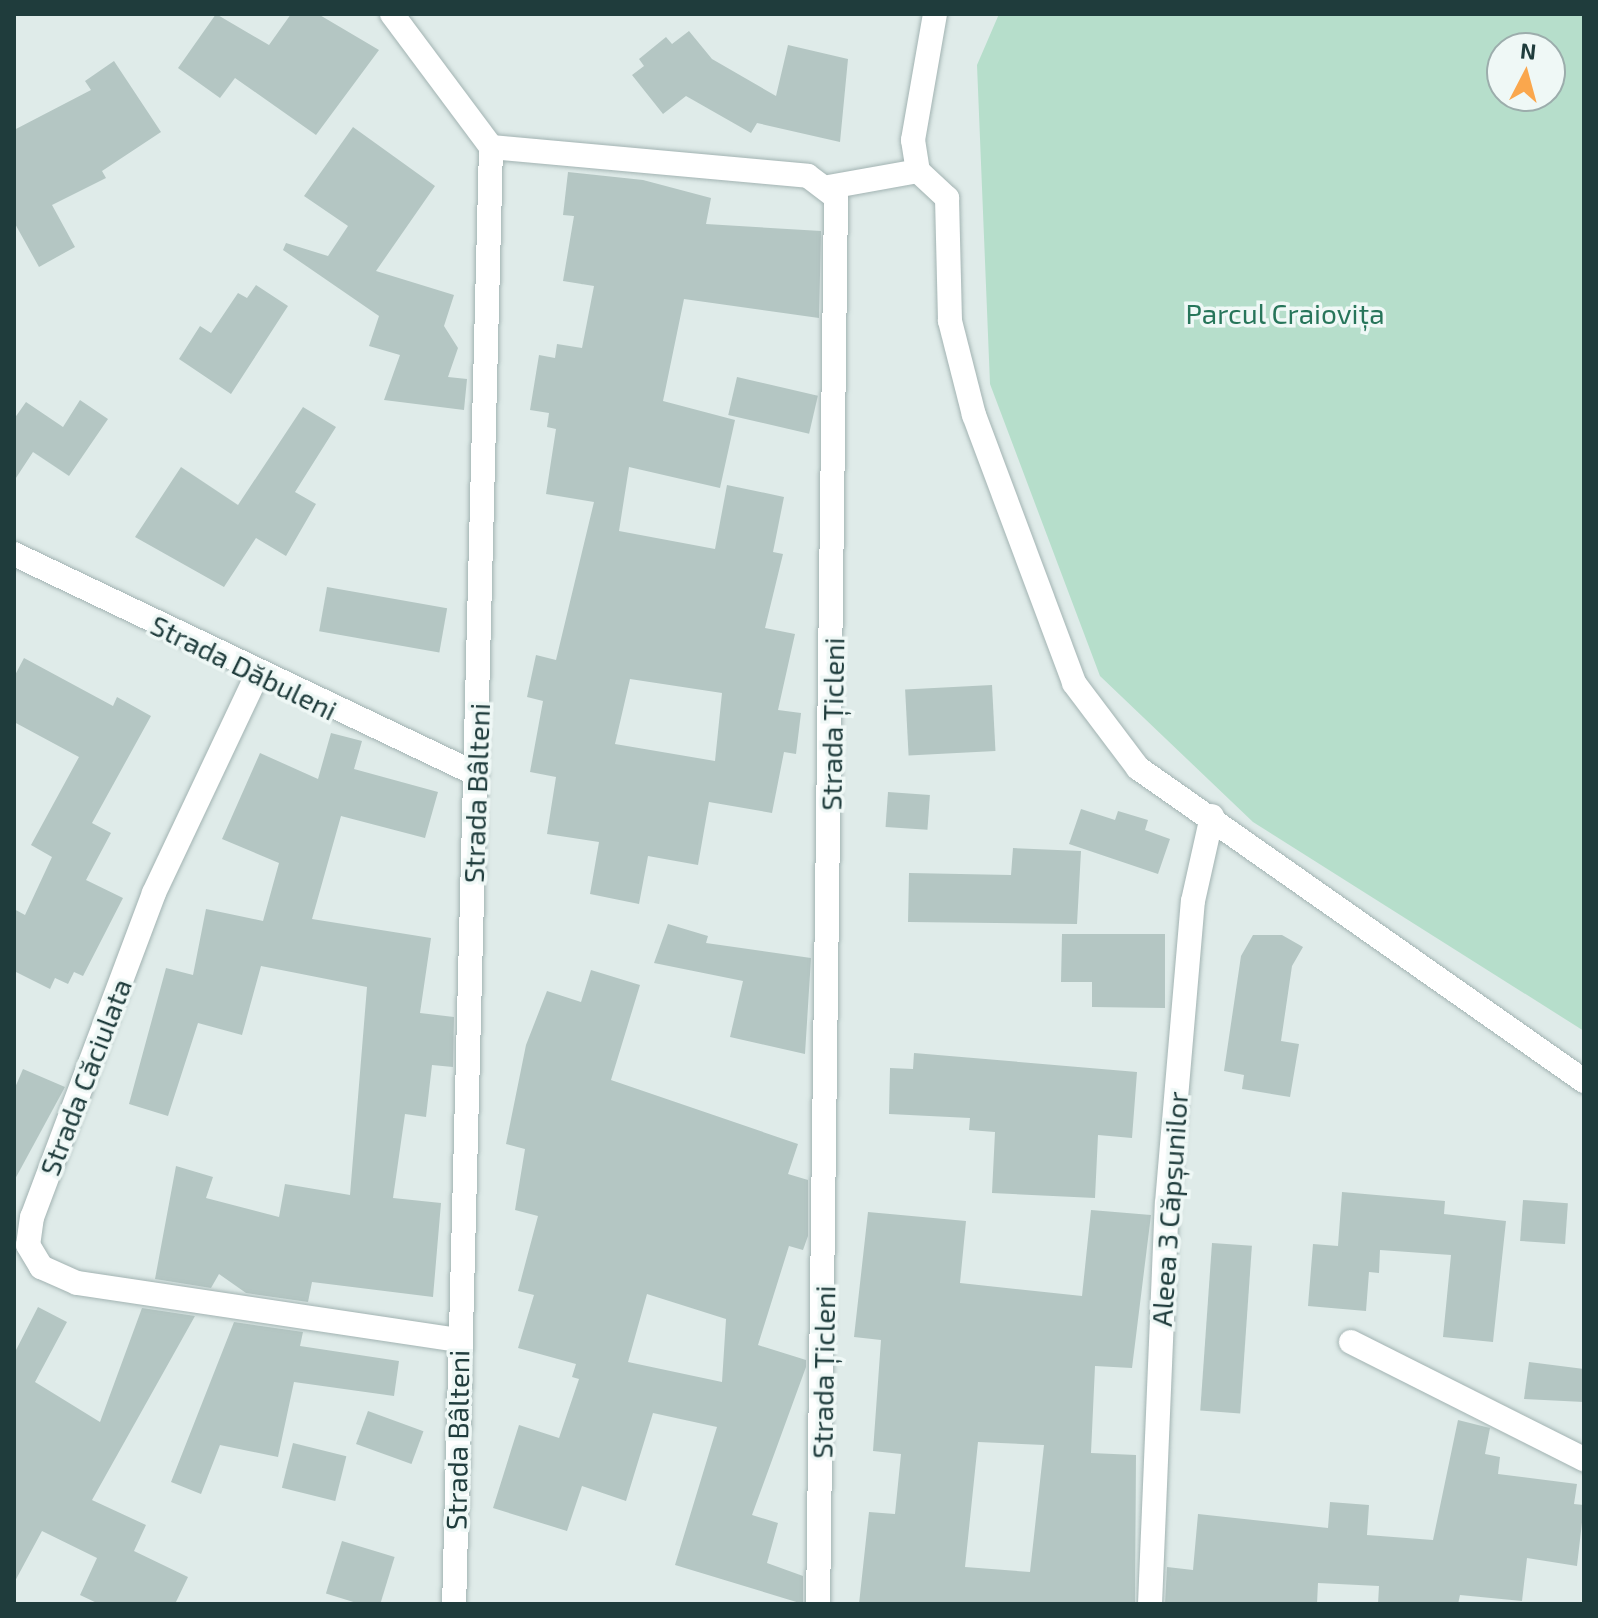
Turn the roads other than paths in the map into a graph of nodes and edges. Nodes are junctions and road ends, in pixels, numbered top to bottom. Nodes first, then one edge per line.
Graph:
1 (392, 14) edge
2 (935, 14) edge
3 (491, 147) junction
4 (918, 171) junction
5 (829, 187) junction
6 (14, 554) edge
7 (257, 675) junction
8 (476, 774) junction
9 (1212, 816) junction
10 (1584, 1081) edge
11 (459, 1340) junction
12 (1351, 1342) dead end
13 (1584, 1459) edge
14 (454, 1604) edge
15 (818, 1604) edge
16 (1150, 1604) edge

1 - 3 street
2 - 4 street
3 - 5 street
3 - 8 street, Strada Bâlteni
4 - 5 street
4 - 9 street
5 - 15 street, Strada Țicleni
6 - 7 street, Strada Dăbuleni
7 - 8 street, Strada Dăbuleni
7 - 11 street, Strada Căciulata
8 - 11 street, Strada Bâlteni
9 - 10 street
9 - 16 street, Aleea 3 Căpșunilor
11 - 14 street, Strada Bâlteni
12 - 13 street

